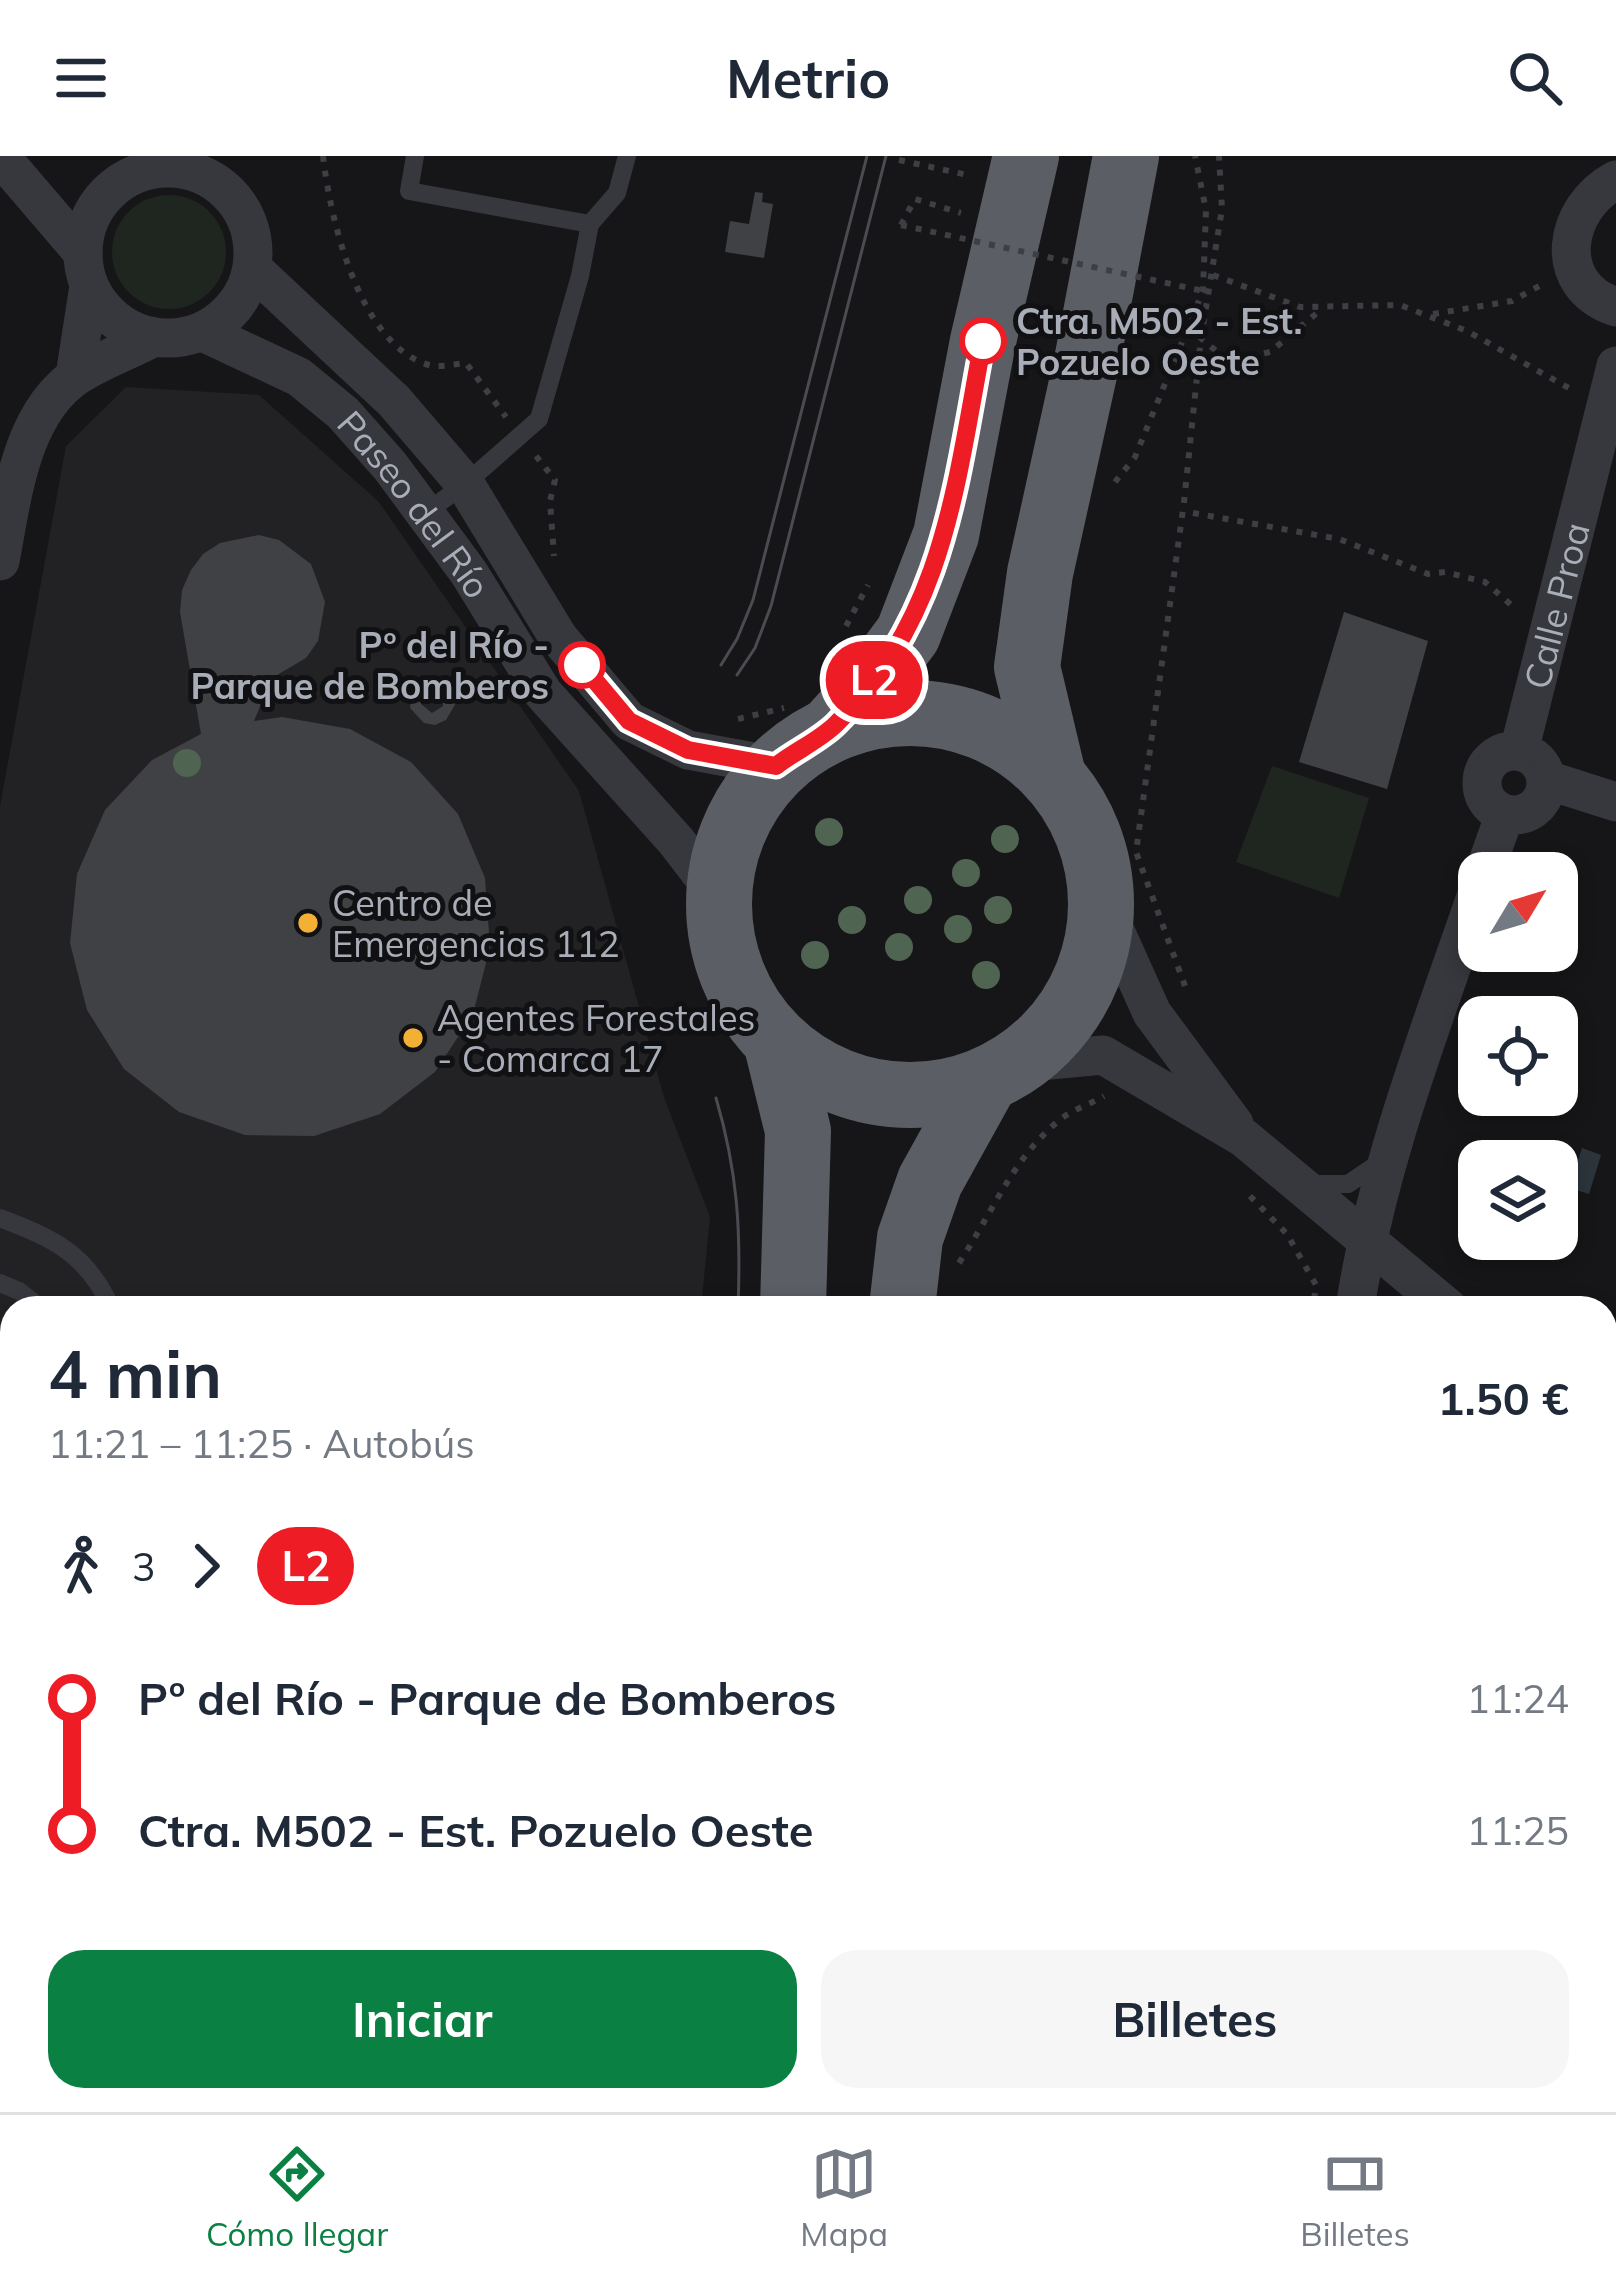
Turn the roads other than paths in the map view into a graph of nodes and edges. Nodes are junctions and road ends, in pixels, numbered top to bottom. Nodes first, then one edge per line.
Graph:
1 (4, 156) edge
2 (415, 156) edge
3 (627, 156) edge
4 (1126, 165) edge
5 (1003, 167) edge
6 (211, 168) edge
7 (126, 177) edge
8 (1616, 180) edge
9 (590, 224) junction
10 (86, 269) junction
11 (253, 269) junction
12 (1616, 307) edge
13 (203, 332) junction
14 (154, 337) junction
15 (75, 376) junction
16 (1612, 384) edge
17 (1605, 465) edge
18 (465, 484) junction
19 (425, 513) junction
20 (0, 561) edge
21 (814, 711) junction
22 (1520, 751) junction
23 (776, 766) junction
24 (1053, 776) junction
25 (1546, 780) junction
26 (1616, 802) edge
27 (1504, 814) junction
28 (1491, 852) edge
29 (718, 896) junction
30 (1102, 902) junction
31 (1458, 952) edge
32 (776, 1041) junction
33 (1002, 1072) junction
34 (1254, 1146) junction
35 (1394, 1148) junction
36 (1298, 1182) junction
37 (0, 1218) edge
38 (1366, 1240) junction
39 (926, 1292) edge
40 (106, 1296) edge
41 (793, 1296) edge
42 (1357, 1296) edge
43 (1434, 1296) edge

1 - 7 street
1 - 10 street
2 - 9 lane
3 - 9 lane
4 - 24 highway
5 - 21 highway
6 - 7 street
6 - 11 street
7 - 10 street
8 - 12 street
9 - 18 lane
10 - 14 street
10 - 15 street
11 - 13 street
11 - 18 street, Paseo del Río
13 - 14 street
13 - 19 street, Paseo del Río
14 - 15 street
15 - 20 street
16 - 17 street, Calle Proa
17 - 22 street, Calle Proa
18 - 19 lane
18 - 23 street, Paseo del Río
19 - 29 street, Paseo del Río
21 - 23 highway
21 - 24 highway
22 - 25 street
22 - 27 street
23 - 29 highway
24 - 30 highway
25 - 26 street
25 - 27 street
27 - 28 street
29 - 32 highway
30 - 33 highway
30 - 34 street
31 - 35 street
32 - 33 highway
32 - 41 highway
33 - 34 street
33 - 39 highway
34 - 36 street
35 - 36 lane
35 - 38 street
36 - 38 street
37 - 40 lane
38 - 42 street
38 - 43 street

